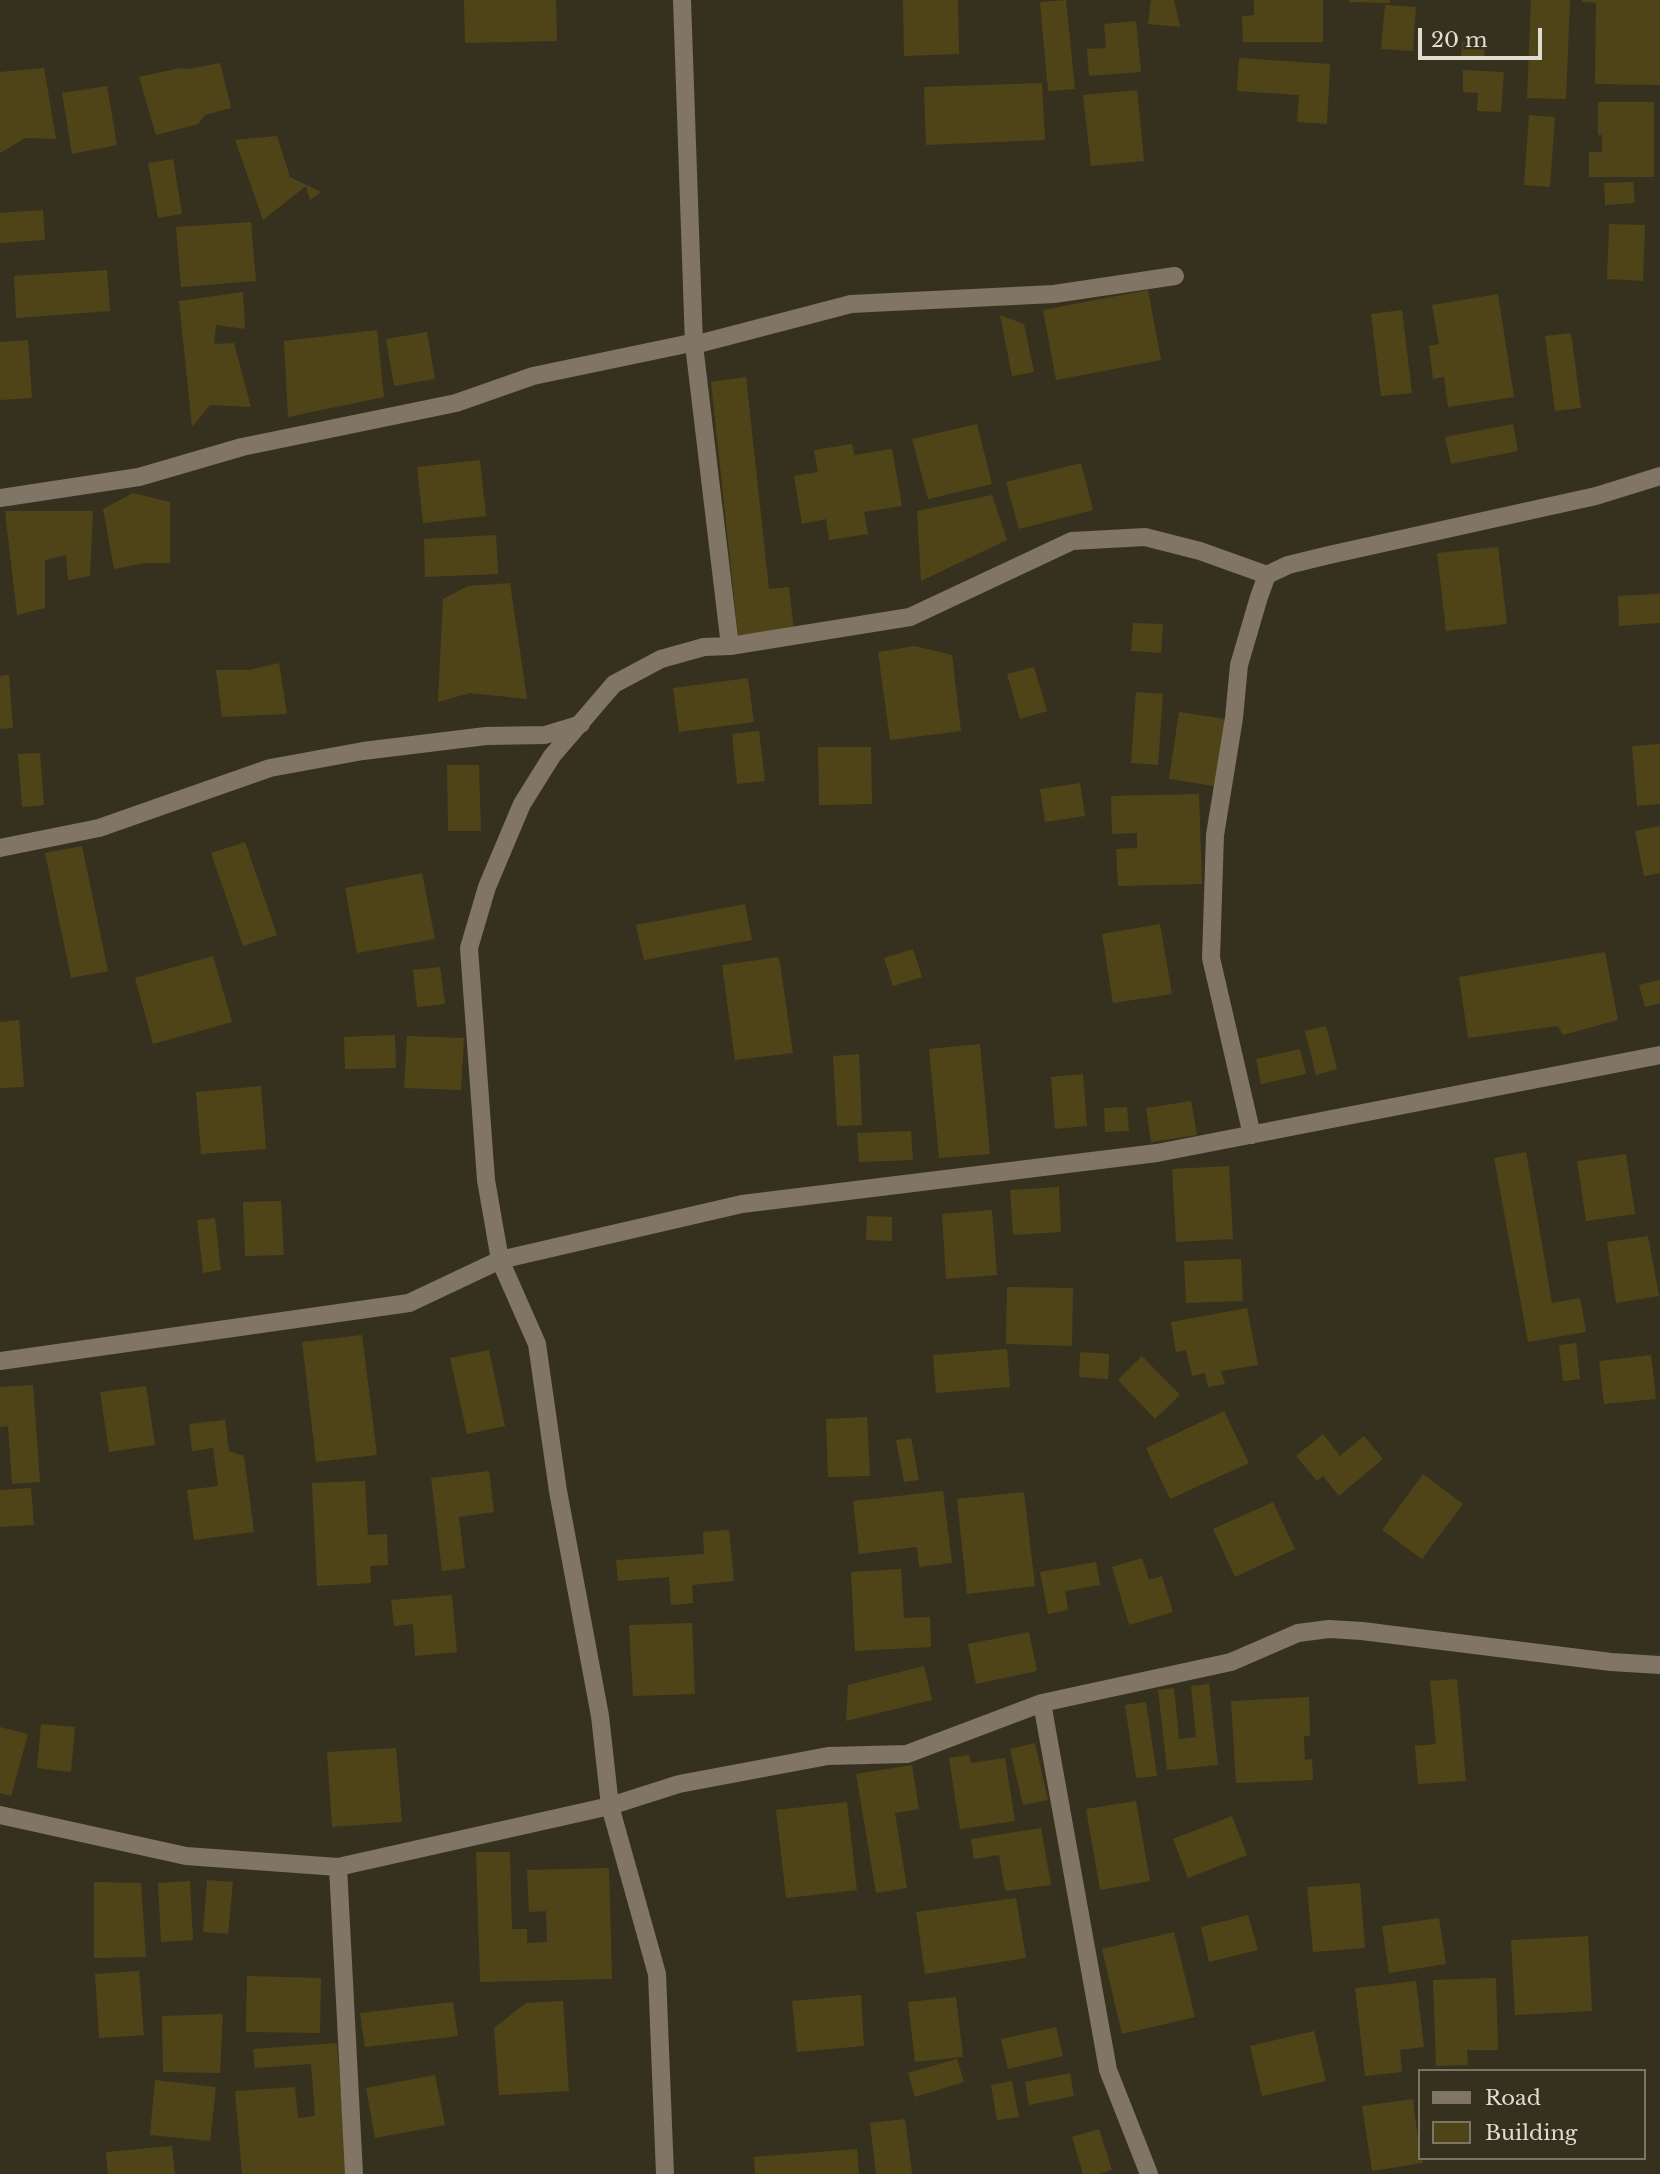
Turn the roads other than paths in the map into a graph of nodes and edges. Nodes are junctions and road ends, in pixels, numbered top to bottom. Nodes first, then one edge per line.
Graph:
1 (682, 0) edge
2 (1175, 276) dead end
3 (695, 345) junction
4 (1660, 476) edge
5 (0, 498) edge
6 (1267, 575) junction
7 (730, 646) junction
8 (580, 724) junction
9 (0, 848) edge
10 (1660, 1055) edge
11 (1252, 1135) junction
12 (500, 1260) junction
13 (0, 1360) edge
14 (1660, 1665) edge
15 (1042, 1703) junction
16 (610, 1806) junction
17 (0, 1815) edge
18 (338, 1867) junction
19 (354, 2174) edge
20 (665, 2174) edge
21 (1149, 2174) edge

1 - 3 street
2 - 3 street
3 - 5 street
3 - 7 street
4 - 6 street
6 - 7 street
6 - 11 street
7 - 8 street
8 - 9 street
8 - 12 street
10 - 11 street
11 - 12 street
12 - 13 street
12 - 16 street
14 - 15 street
15 - 16 street
15 - 21 street
16 - 18 street
16 - 20 street
17 - 18 street
18 - 19 street

